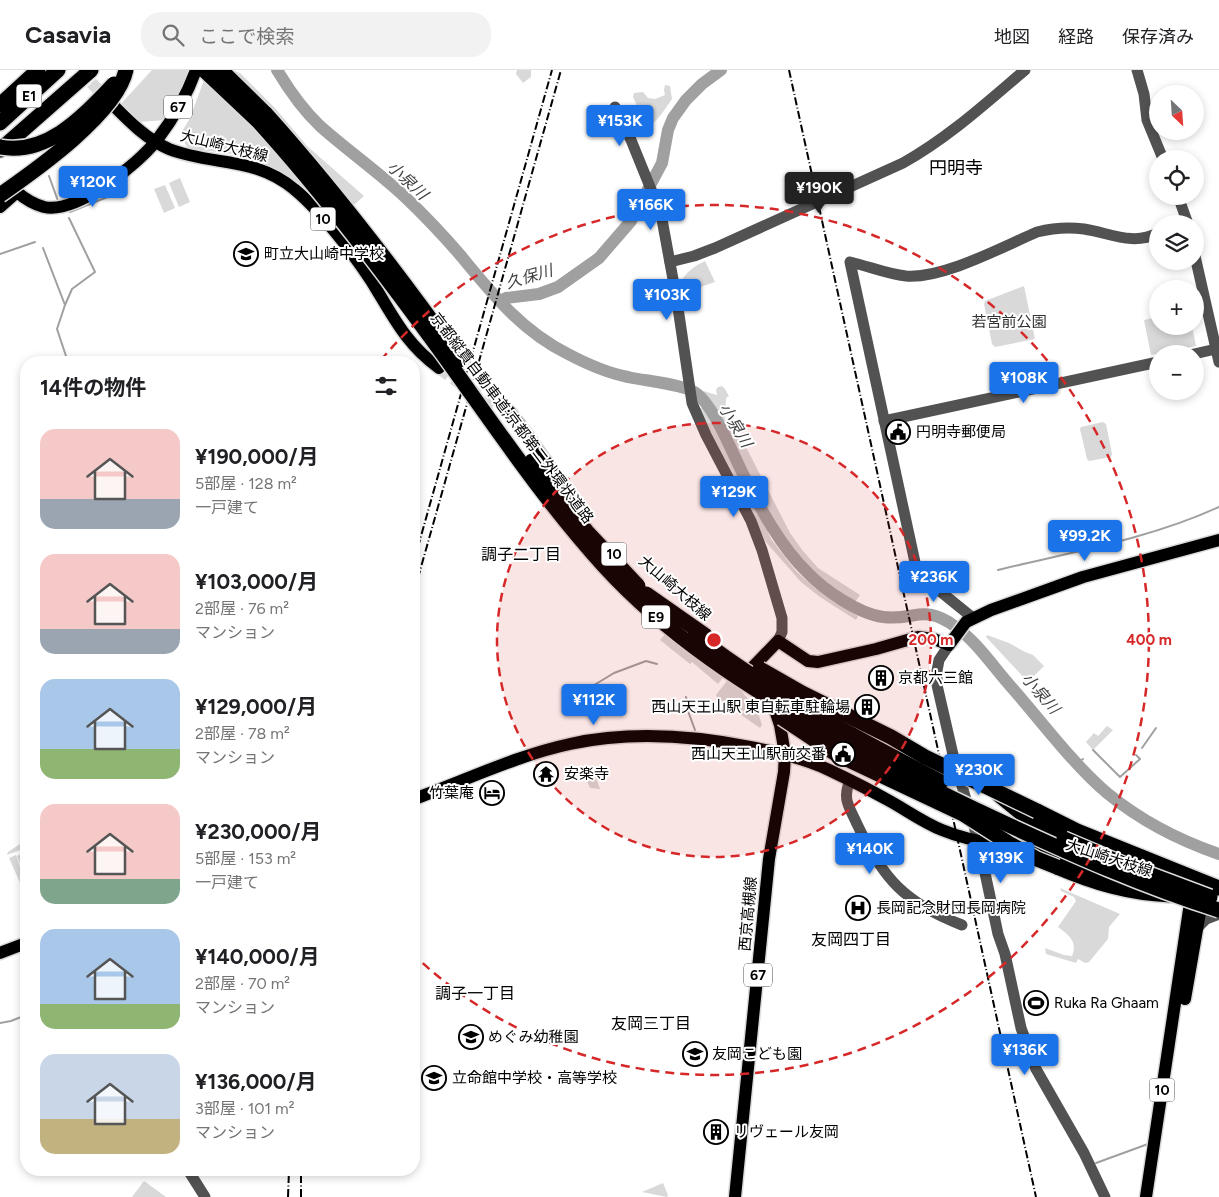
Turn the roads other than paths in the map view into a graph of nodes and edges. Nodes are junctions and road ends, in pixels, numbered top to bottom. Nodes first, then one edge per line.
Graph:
1 (38, 70) edge
2 (58, 70) edge
3 (87, 70) edge
4 (91, 70) edge
5 (127, 70) edge
6 (196, 70) edge
7 (204, 70) edge
8 (221, 70) edge
9 (231, 70) edge
10 (1025, 70) edge
11 (1136, 70) edge
12 (107, 99) tunnel mouth
13 (0, 105) edge
14 (615, 107) dead end
15 (45, 110) junction
16 (266, 114) junction
17 (0, 123) edge
18 (155, 142) junction
19 (0, 148) edge
20 (1159, 150) edge
21 (41, 172) dead end
22 (17, 192) junction
23 (0, 195) edge
24 (0, 207) edge
25 (1149, 236) edge
26 (670, 262) junction
27 (1198, 270) edge
28 (1216, 349) junction
29 (1204, 352) edge
30 (1219, 362) edge
31 (1149, 364) edge
32 (439, 368) tunnel mouth
33 (509, 411) tunnel mouth
34 (884, 421) junction
35 (1219, 540) edge
36 (646, 594) junction
37 (970, 620) junction
38 (673, 631) junction
39 (778, 641) junction
40 (950, 643) junction
41 (749, 671) junction
42 (785, 754) junction
43 (850, 780) junction
44 (420, 797) edge
45 (1034, 817) junction
46 (981, 834) junction
47 (1016, 847) junction
48 (1062, 848) dead end
49 (1115, 857) dead end
50 (1170, 896) junction
51 (1204, 896) edge
52 (1219, 900) edge
53 (1219, 912) edge
54 (962, 925) dead end
55 (1197, 928) junction
56 (20, 945) edge
57 (0, 953) edge
58 (192, 1176) edge
59 (205, 1197) edge
60 (735, 1197) edge
61 (1105, 1197) edge
62 (1146, 1197) edge
63 (1154, 1197) edge

1 - 13 highway, E1
2 - 17 highway, E1
3 - 15 highway, E1
4 - 15 highway, E1
5 - 19 highway, bridge
5 - 23 highway, bridge
6 - 18 main road, 67
7 - 38 highway, 京都縦貫自動車道;京都第二外環状道路 / E9, bridge
8 - 16 highway, 京都縦貫自動車道;京都第二外環状道路 / E9
9 - 16 highway
10 - 26 street
11 - 20 street
12 - 18 main road, 大山崎大枝線 / 10
14 - 26 street
15 - 19 highway, E1
16 - 36 highway, 京都縦貫自動車道;京都第二外環状道路 / E9, bridge
18 - 22 main road
18 - 32 main road, 大山崎大枝線 / 10
21 - 22 street
22 - 24 main road
25 - 34 street
26 - 39 street
27 - 28 street
28 - 29 street
28 - 30 street
31 - 34 street
33 - 41 main road, 大山崎大枝線 / 10
34 - 37 street
35 - 37 main road
36 - 45 highway, bridge
36 - 52 highway, 京都縦貫自動車道;京都第二外環状道路 / E9, bridge
37 - 40 main road
38 - 46 highway, bridge
38 - 53 highway, 京都縦貫自動車道;京都第二外環状道路 / E9, bridge
39 - 40 main road
39 - 41 main road
40 - 46 street
41 - 42 main road, 大山崎大枝線 / 10
42 - 43 main road, 大山崎大枝線
42 - 44 main road
42 - 60 main road, 西京高槻線 / 67
43 - 46 main road, 大山崎大枝線
43 - 54 street
45 - 51 highway
45 - 51 highway
46 - 47 main road, 大山崎大枝線
46 - 50 highway, bridge
46 - 61 street
47 - 48 main road, 大山崎大枝線
47 - 50 main road, 大山崎大枝線
49 - 51 main road, 大山崎大枝線
50 - 51 main road, 大山崎大枝線
51 - 53 street
51 - 55 main road, 10
51 - 62 main road, 10
53 - 55 street
55 - 63 main road, 10
56 - 57 main road
58 - 59 street

